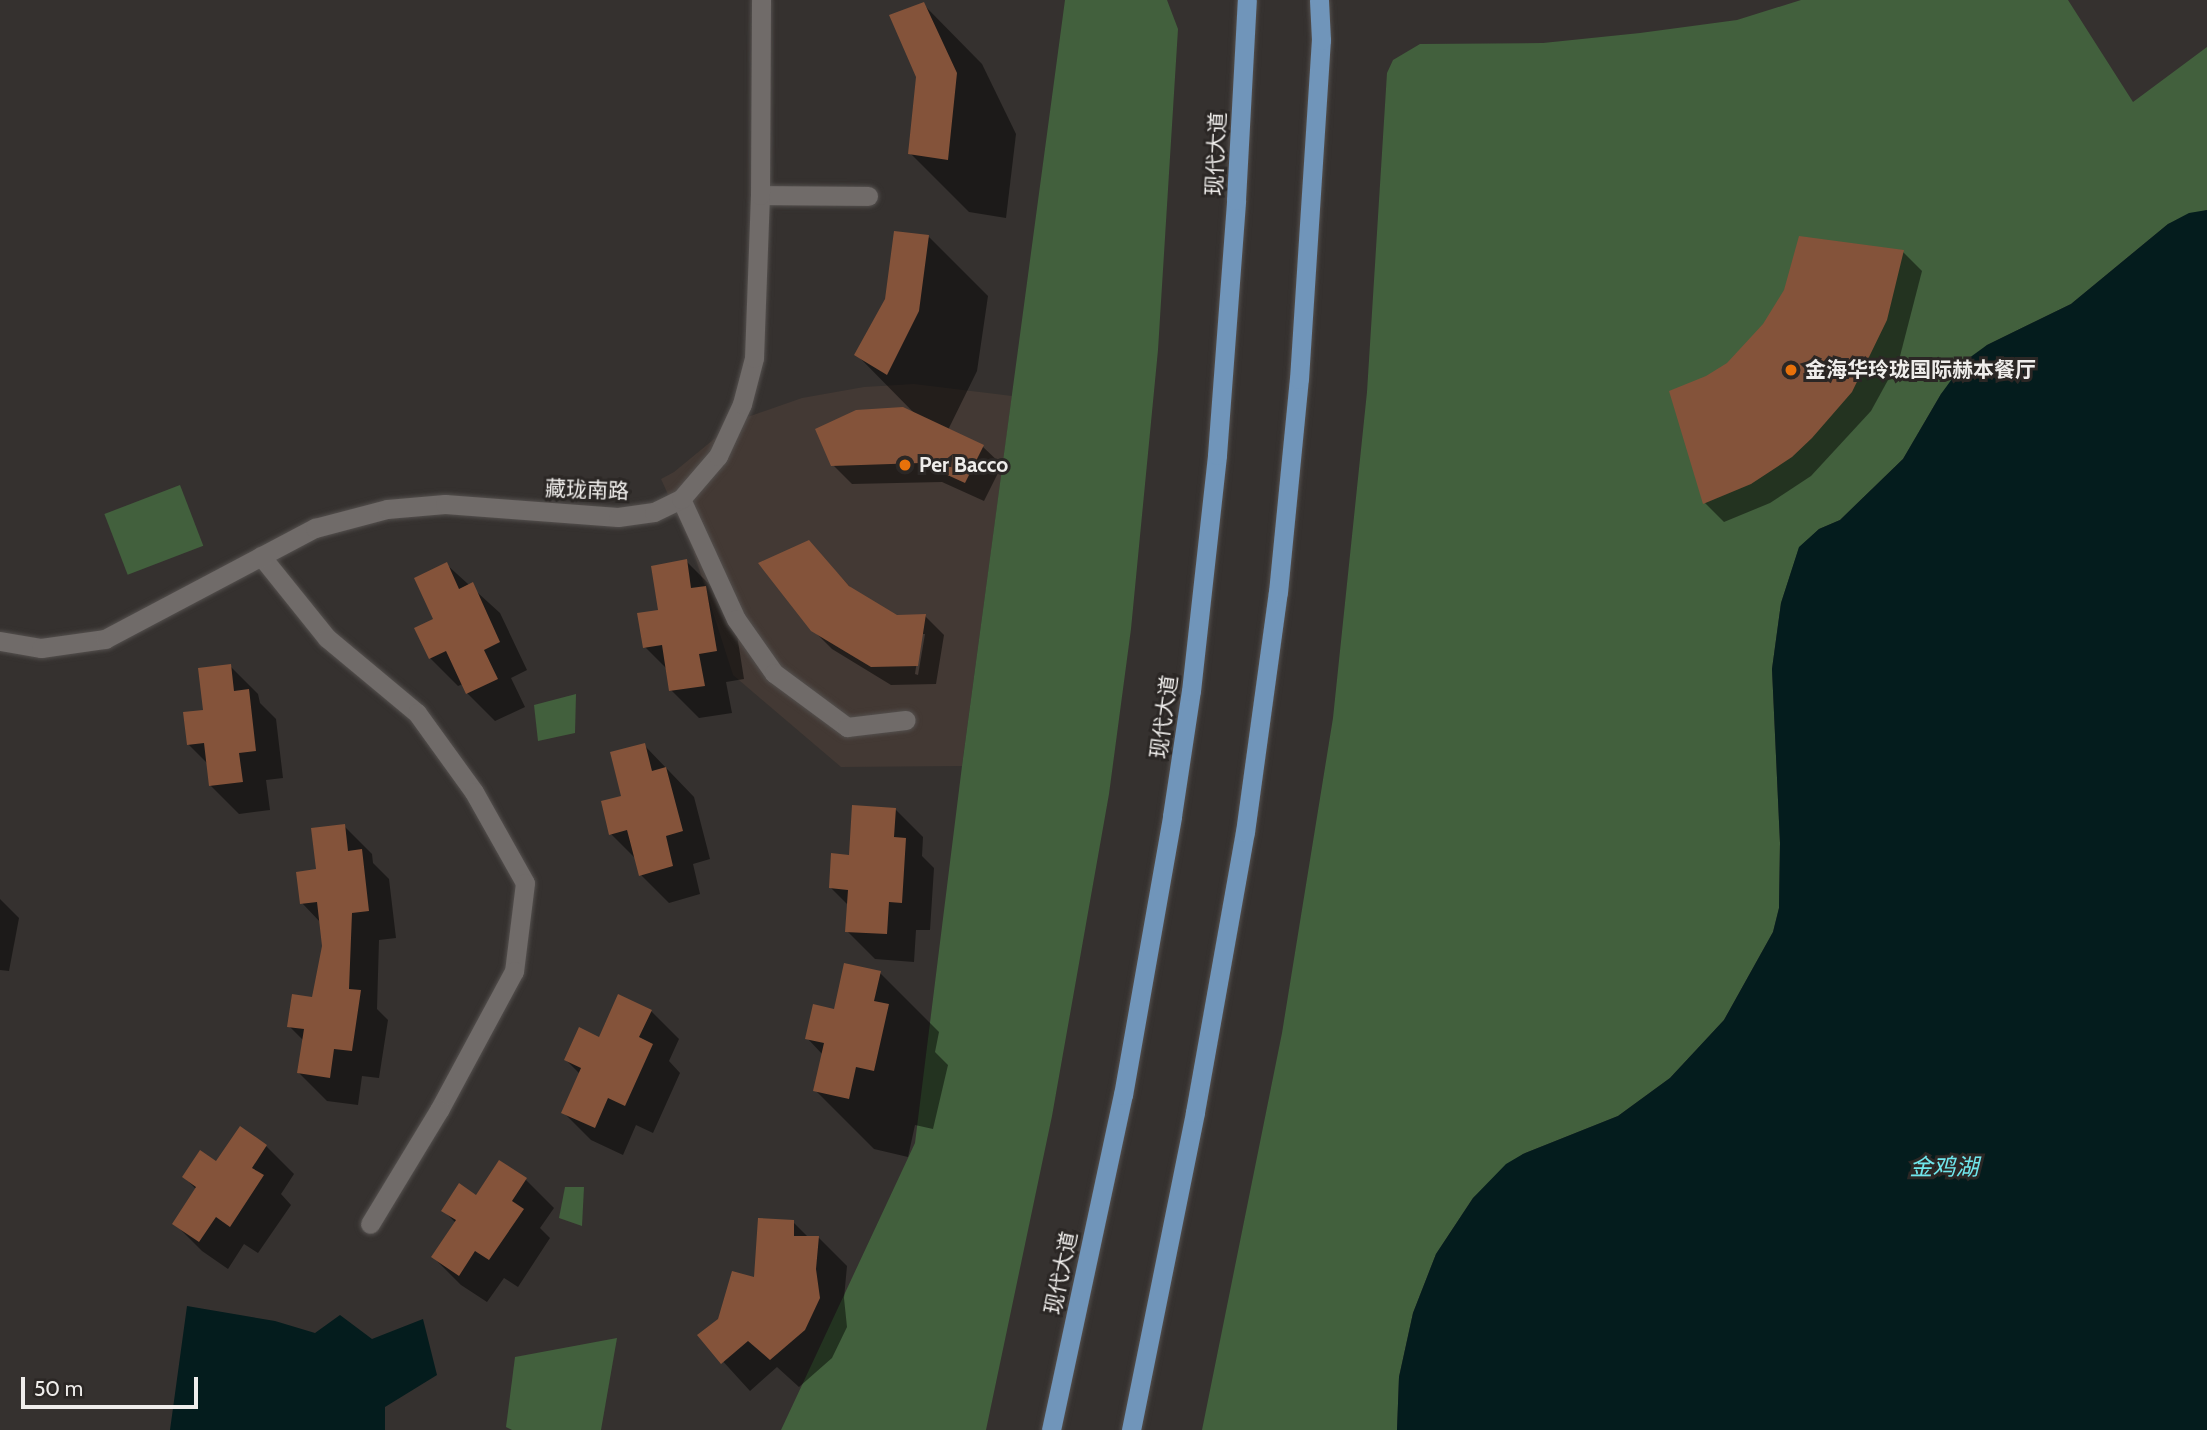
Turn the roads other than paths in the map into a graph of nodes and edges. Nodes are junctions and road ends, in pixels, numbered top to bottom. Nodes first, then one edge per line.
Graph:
1 (761, 0) edge
2 (1247, 0) edge
3 (1319, 0) edge
4 (760, 195) junction
5 (868, 196) dead end
6 (681, 499) junction
7 (261, 556) junction
8 (0, 641) edge
9 (906, 720) dead end
10 (370, 1224) dead end
11 (1051, 1430) edge
12 (1131, 1430) edge

1 - 4 street, 藏珑南路
2 - 11 main road, 现代大道
3 - 12 main road
4 - 5 street
4 - 6 street, 藏珑南路
6 - 7 street, 藏珑南路
6 - 9 street
7 - 8 street, 藏珑南路
7 - 10 street

